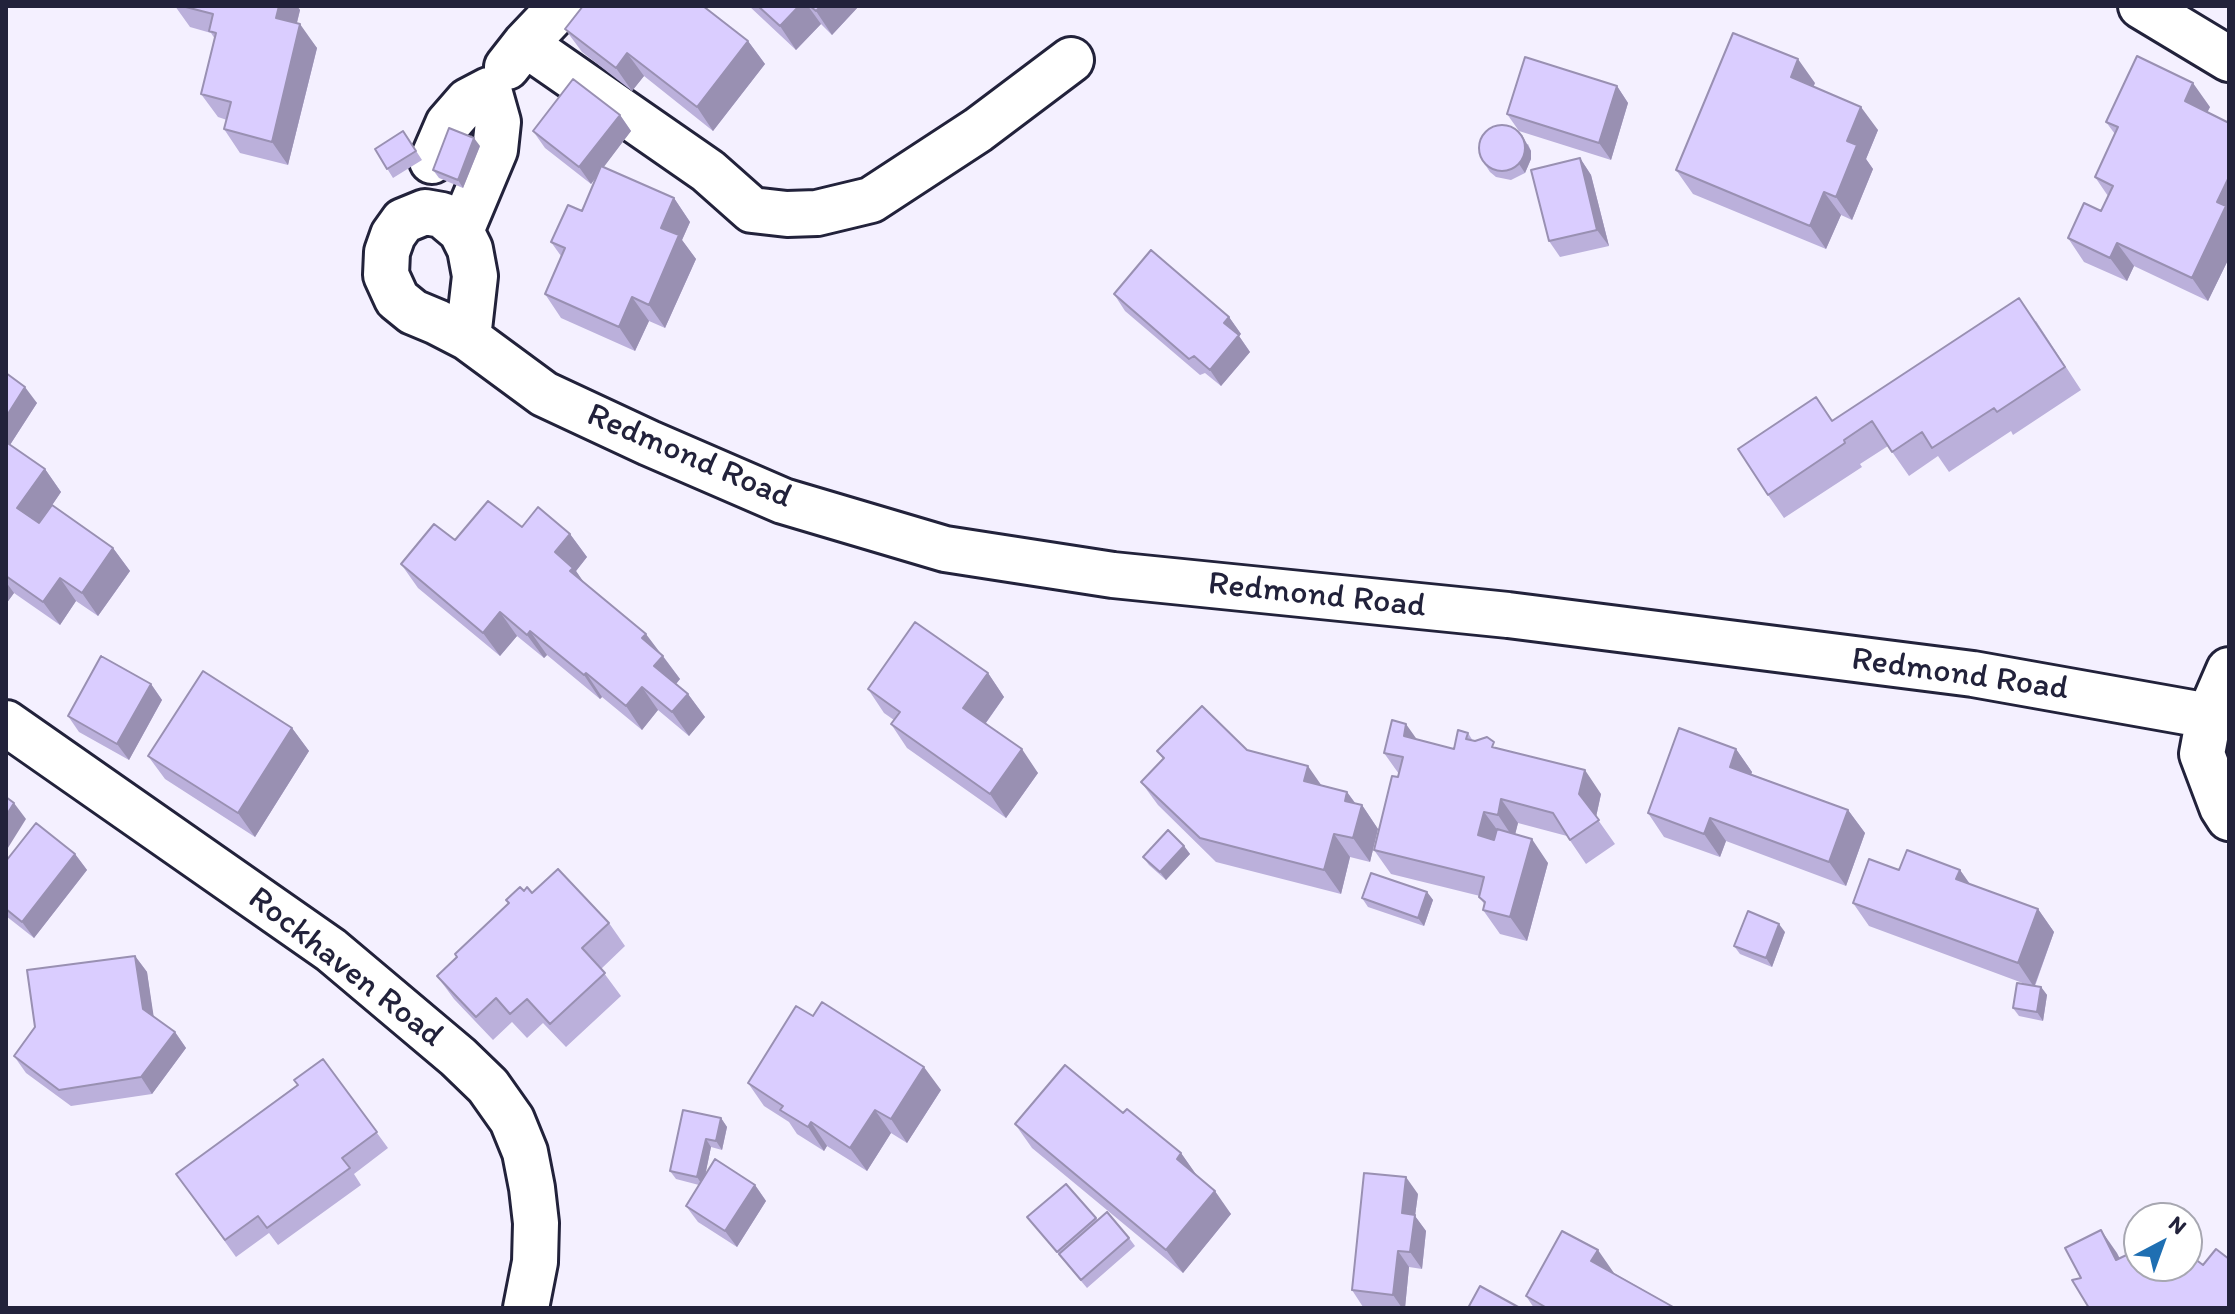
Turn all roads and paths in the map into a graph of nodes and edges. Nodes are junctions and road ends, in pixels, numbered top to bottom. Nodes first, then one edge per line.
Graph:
1 (561, 6) edge
2 (2141, 6) edge
3 (525, 44) junction
4 (2229, 59) edge
5 (1071, 60) dead end
6 (489, 90) junction
7 (432, 161) dead end
8 (461, 231) junction
9 (468, 338) junction
10 (2229, 670) edge
11 (2209, 716) junction
12 (6, 723) edge
13 (2229, 818) edge
14 (526, 1308) edge

1 - 3 street
2 - 4 street
3 - 5 street
3 - 6 street
6 - 7 street
6 - 8 street
8 - 9 street
8 - 9 street, Redmond Road
9 - 11 street, Redmond Road
10 - 11 street
11 - 13 street
12 - 14 street, Rockhaven Road

